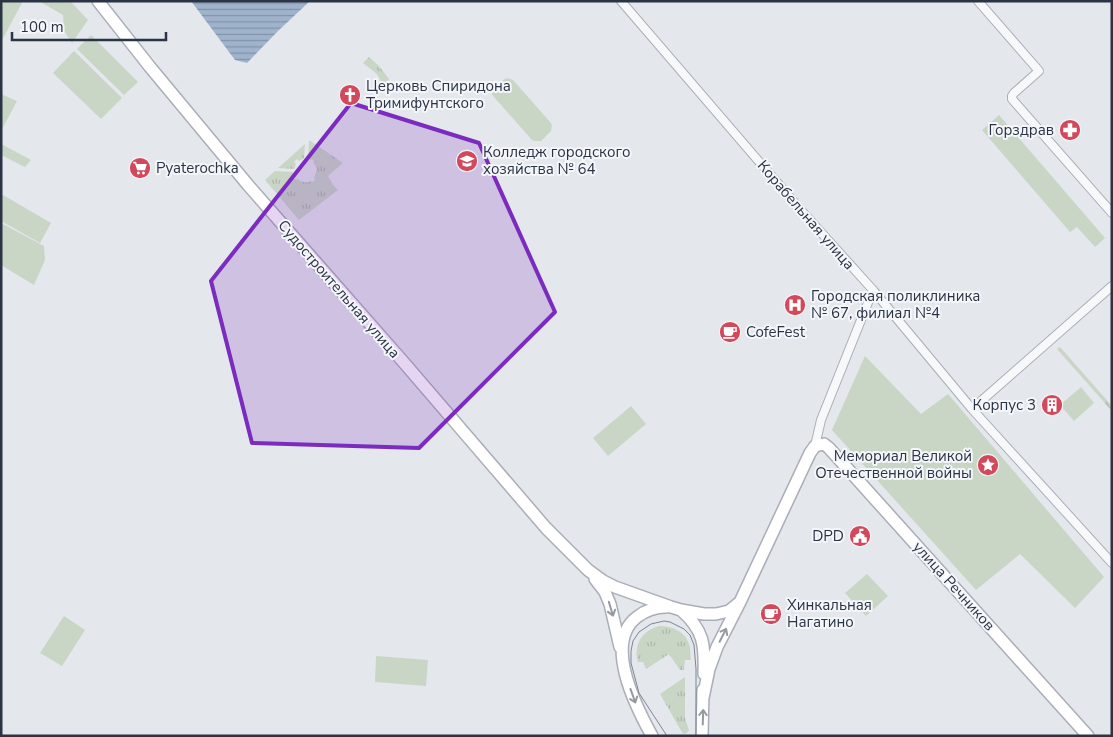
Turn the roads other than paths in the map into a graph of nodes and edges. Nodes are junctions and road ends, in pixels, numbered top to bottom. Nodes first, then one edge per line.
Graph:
1 (98, 1) edge
2 (621, 1) edge
3 (978, 1) edge
4 (1112, 213) edge
5 (1112, 286) edge
6 (873, 290) junction
7 (972, 409) junction
8 (815, 446) junction
9 (1112, 563) edge
10 (588, 570) junction
11 (740, 602) junction
12 (676, 609) junction
13 (621, 654) junction
14 (703, 698) junction
15 (652, 736) edge
16 (702, 736) edge
17 (1088, 736) edge

1 - 10 street, Судостроительная улица
2 - 6 street, Корабельная улица
3 - 4 street
5 - 7 street
6 - 7 street, Корабельная улица
6 - 8 street
7 - 9 street, Корабельная улица
8 - 11 street
8 - 17 street, улица Речников
10 - 12 street
10 -> 13 street
11 - 12 street
14 -> 11 street
12 - 13 street
12 - 14 street
13 -> 15 street
16 -> 14 street

